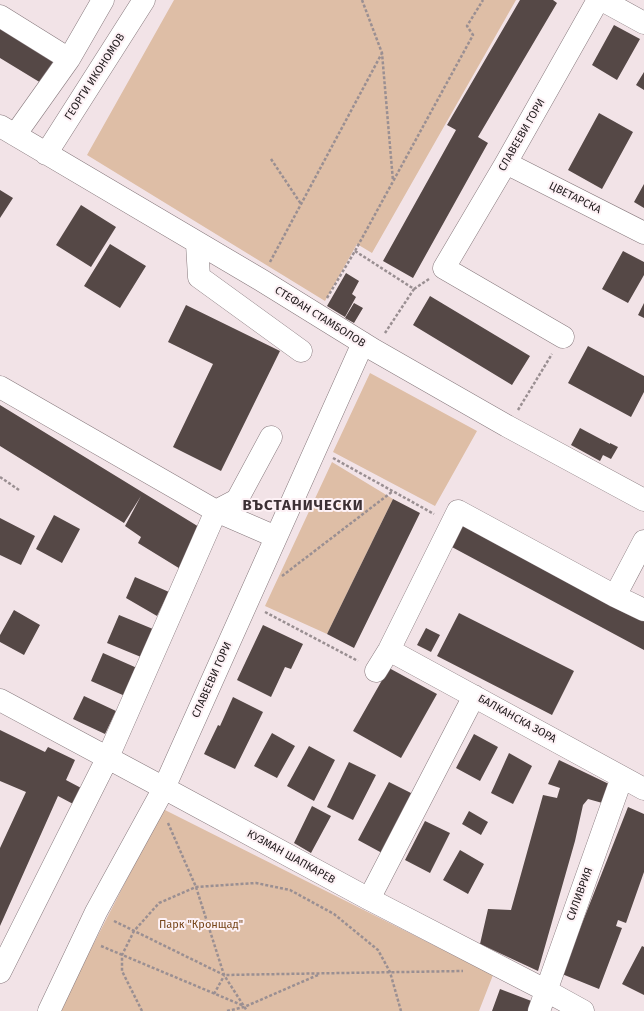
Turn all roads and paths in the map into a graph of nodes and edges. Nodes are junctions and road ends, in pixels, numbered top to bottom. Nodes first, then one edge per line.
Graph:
1 (103, 0) edge
2 (144, 0) edge
3 (362, 0) edge
4 (483, 0) edge
5 (598, 0) edge
6 (602, 0) edge
7 (0, 16) edge
8 (644, 22) edge
9 (382, 53) junction
10 (69, 59) junction
11 (8, 130) edge
12 (46, 154) junction
13 (272, 159) dead end
14 (506, 163) junction
15 (393, 182) junction
16 (301, 205) junction
17 (644, 233) edge
18 (197, 244) junction
19 (356, 252) junction
20 (261, 280) junction
21 (317, 314) junction
22 (563, 337) joint
23 (368, 347) junction
24 (301, 351) dead end
25 (0, 387) edge
26 (507, 426) junction
27 (270, 437) dead end
28 (316, 448) junction
29 (0, 477) edge
30 (19, 490) dead end
31 (393, 491) junction
32 (644, 500) edge
33 (216, 511) junction
34 (452, 524) junction
35 (276, 537) junction
36 (644, 541) edge
37 (279, 578) dead end
38 (615, 596) junction
39 (247, 603) junction
40 (644, 610) edge
41 (389, 650) junction
42 (376, 671) joint
43 (474, 696) junction
44 (0, 700) edge
45 (108, 758) junction
46 (622, 777) junction
47 (164, 788) junction
48 (644, 789) edge
49 (167, 822) dead end
50 (196, 886) junction
51 (368, 899) junction
52 (96, 912) junction
53 (134, 931) junction
54 (83, 939) junction
55 (122, 955) junction
56 (467, 971) dead end
57 (0, 972) edge
58 (390, 972) junction
59 (320, 974) junction
60 (224, 975) junction
61 (545, 990) junction
62 (214, 994) junction
63 (244, 1007) junction
64 (49, 1011) edge
65 (142, 1011) edge
66 (227, 1011) edge
67 (247, 1011) edge
68 (401, 1011) edge
69 (538, 1011) edge
70 (583, 1011) edge

1 - 10 street
2 - 12 street, ГЕОРГИ ИКОНОМОВ
3 - 9 path
4 - 15 path
5 - 14 street, СЛАВЕЕВИ ГОРИ
6 - 8 street
7 - 10 street
9 - 15 path
9 - 16 path
10 - 11 street
11 - 12 street, СТЕФАН СТАМБОЛОВ
12 - 18 street, СТЕФАН СТАМБОЛОВ
13 - 16 path
14 - 17 street, ЦВЕТАРСКА
14 - 22 street, СЛАВЕЕВИ ГОРИ
15 - 19 path
16 - 20 path
18 - 20 street, СТЕФАН СТАМБОЛОВ
18 - 24 street
19 - 21 path
19 - 23 path
20 - 21 street, СТЕФАН СТАМБОЛОВ
21 - 23 street, СТЕФАН СТАМБОЛОВ
22 - 26 path
23 - 26 street, СТЕФАН СТАМБОЛОВ
23 - 28 street, СЛАВЕЕВИ ГОРИ
25 - 33 street
26 - 32 street, СТЕФАН СТАМБОЛОВ
27 - 33 street
28 - 31 path
28 - 35 street, СЛАВЕЕВИ ГОРИ
29 - 30 path
31 - 34 path
31 - 37 path
33 - 35 street
33 - 45 street
34 - 38 street
34 - 41 street
35 - 39 street, СЛАВЕЕВИ ГОРИ
36 - 38 street
38 - 40 street
39 - 42 path
39 - 47 street, СЛАВЕЕВИ ГОРИ
41 - 42 street
41 - 43 street, БАЛКАНСКА ЗОРА
43 - 46 street, БАЛКАНСКА ЗОРА
43 - 51 street
44 - 45 street, КУЗМАН ШАПКАРЕВ
45 - 47 street, КУЗМАН ШАПКАРЕВ
45 - 57 street
46 - 48 street, БАЛКАНСКА ЗОРА
46 - 61 street, СИЛИВРИЯ
47 - 51 street, КУЗМАН ШАПКАРЕВ
47 - 52 street, СЛАВЕЕВИ ГОРИ
49 - 50 path
50 - 53 path
50 - 58 path
50 - 60 path
51 - 61 street, КУЗМАН ШАПКАРЕВ
52 - 53 path
52 - 54 street, СЛАВЕЕВИ ГОРИ
53 - 55 path
53 - 60 path
54 - 55 path
54 - 64 street, СЛАВЕЕВИ ГОРИ
55 - 62 path
55 - 65 path
56 - 58 path
58 - 59 path
58 - 68 path
59 - 60 path
59 - 63 path
60 - 62 path
60 - 63 path
61 - 69 street, СИЛИВРИЯ
61 - 70 street, КУЗМАН ШАПКАРЕВ
62 - 63 path
63 - 66 path
63 - 67 path

